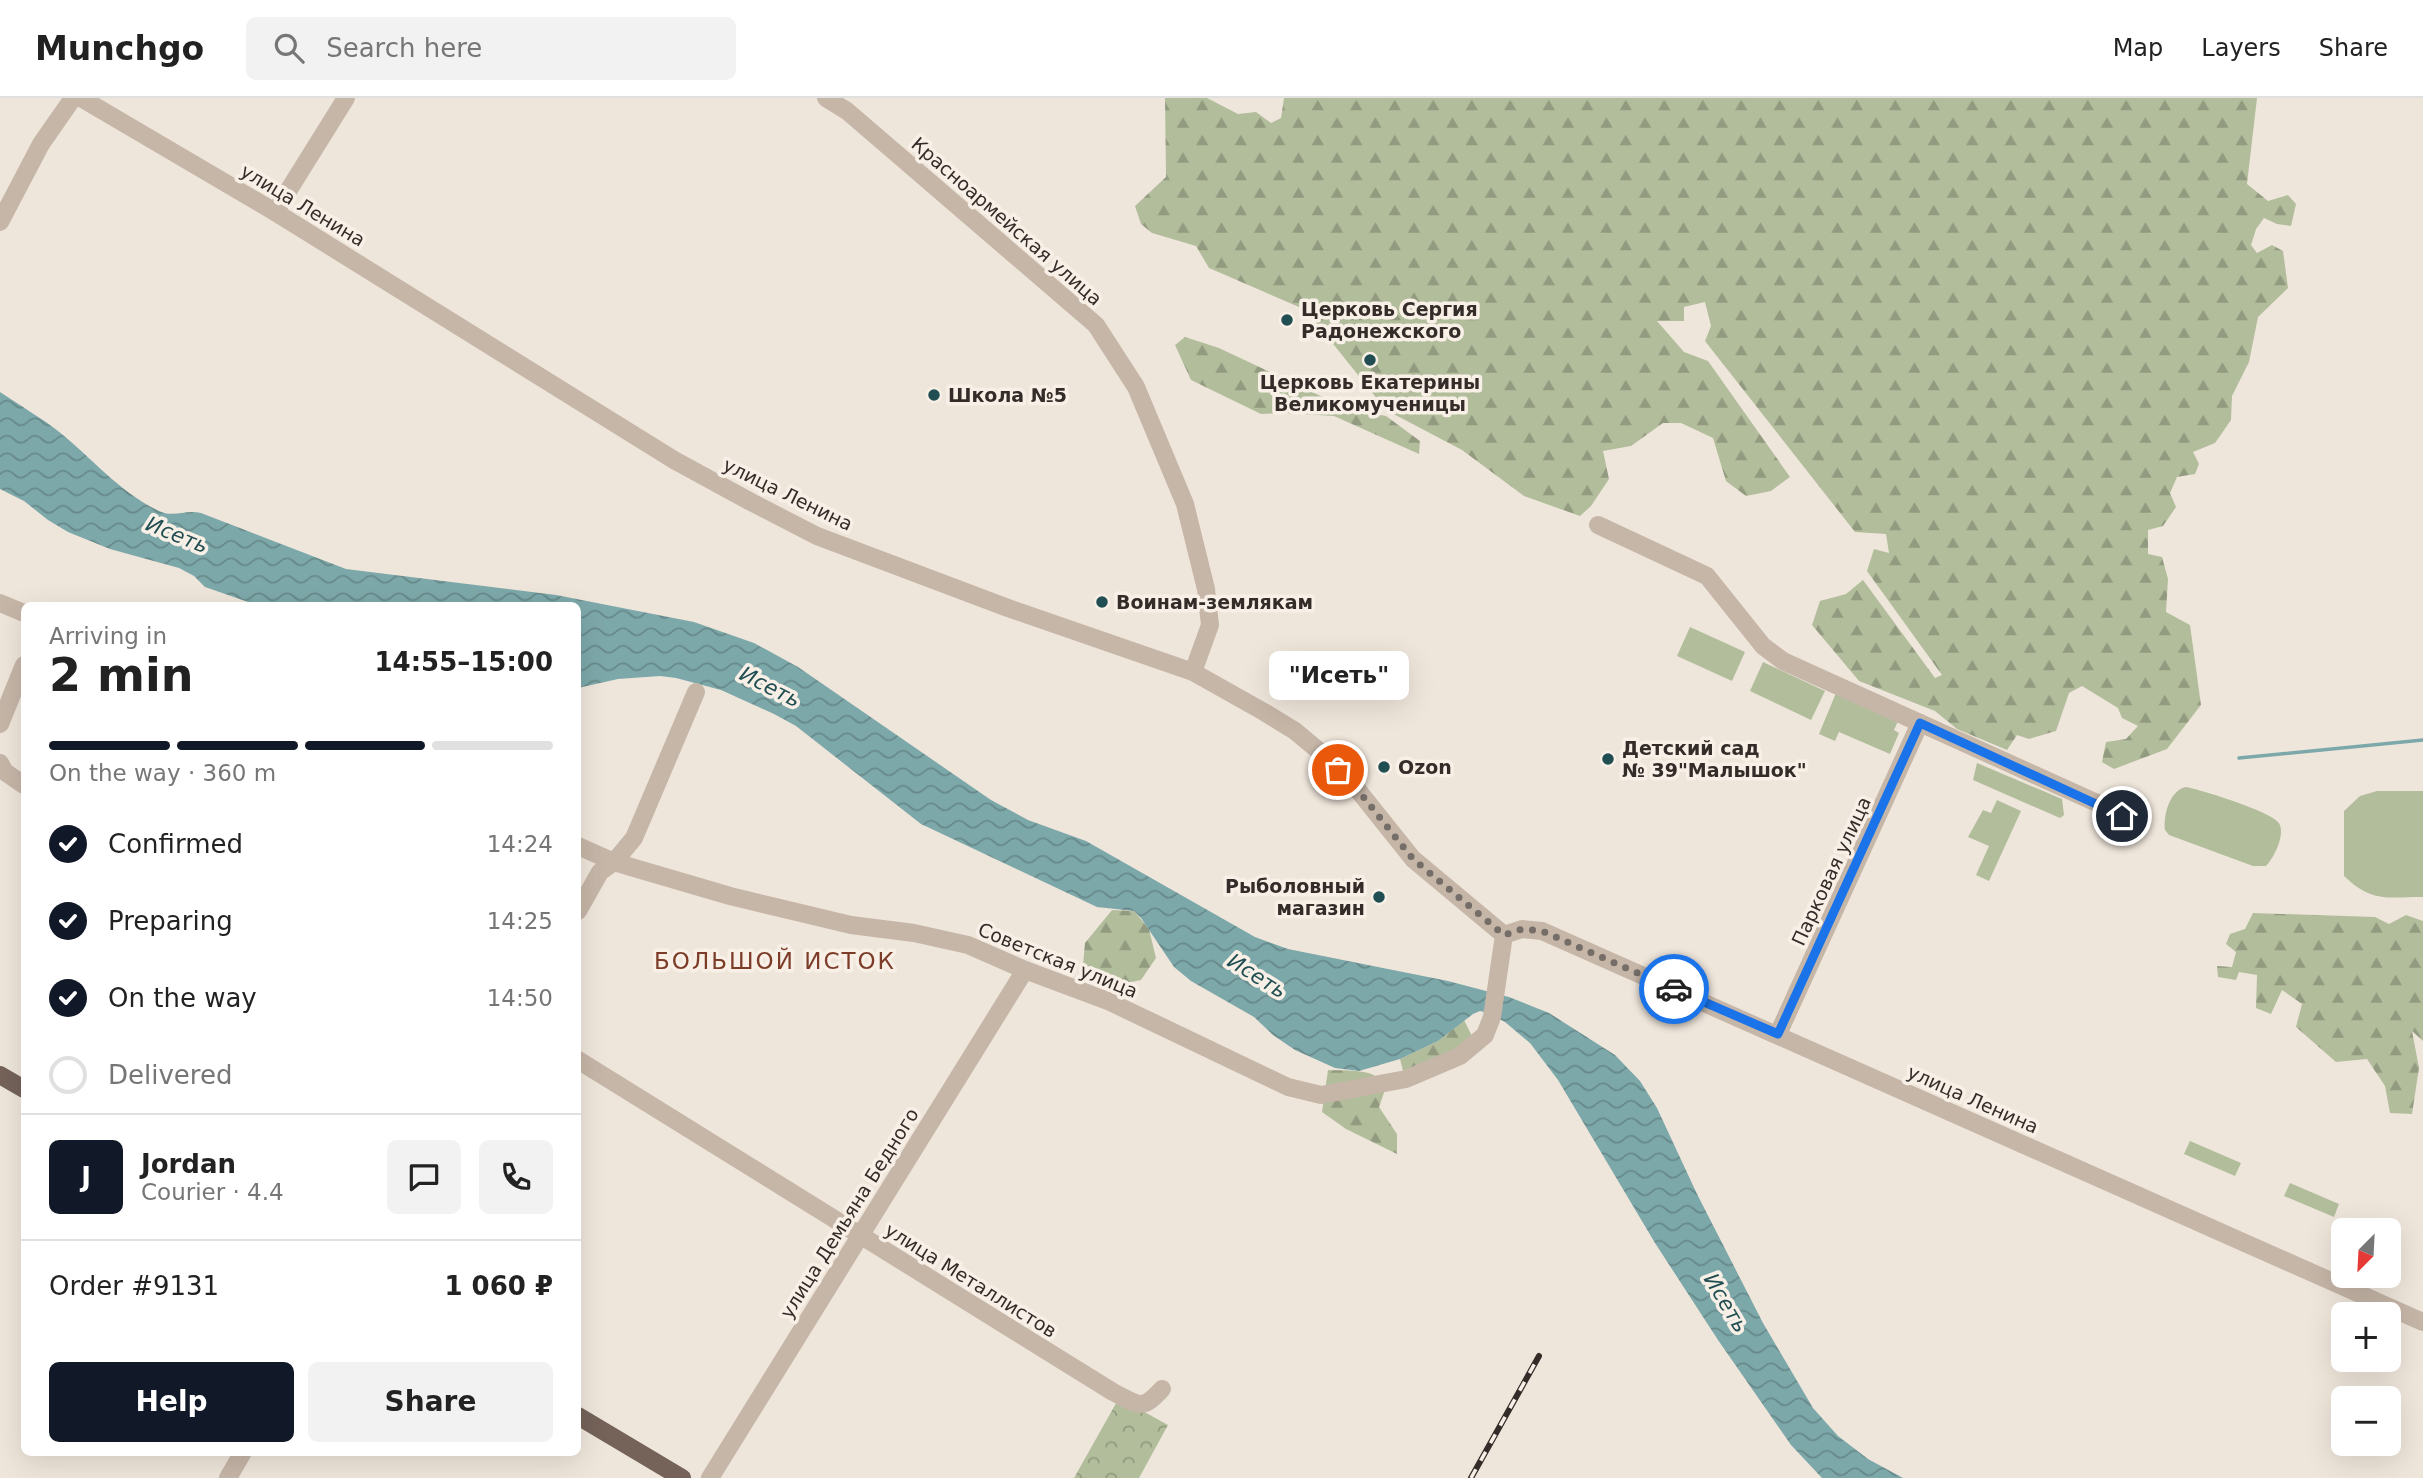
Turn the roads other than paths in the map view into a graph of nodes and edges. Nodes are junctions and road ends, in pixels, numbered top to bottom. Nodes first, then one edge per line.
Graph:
1 (73, 98) edge
2 (81, 98) edge
3 (345, 98) edge
4 (826, 98) edge
5 (275, 212) junction
6 (0, 222) edge
7 (1598, 525) dead end
8 (0, 603) edge
9 (21, 612) edge
10 (21, 672) edge
11 (1193, 672) junction
12 (696, 692) dead end
13 (1920, 723) junction
14 (0, 724) edge
15 (0, 763) edge
16 (21, 783) edge
17 (2141, 823) dead end
18 (581, 847) edge
19 (614, 862) junction
20 (581, 906) edge
21 (1504, 935) junction
22 (1025, 970) junction
23 (1778, 1034) junction
24 (581, 1062) edge
25 (0, 1074) edge
26 (21, 1087) edge
27 (859, 1234) junction
28 (2423, 1322) edge
29 (1163, 1389) dead end
30 (581, 1418) edge
31 (241, 1456) edge
32 (228, 1478) edge
33 (682, 1478) edge
34 (710, 1478) edge

1 - 6 street
2 - 5 street, улица Ленина
3 - 5 street
4 - 11 street, Красноармейская улица
5 - 11 street, улица Ленина
7 - 13 street
8 - 9 street
10 - 14 street
11 - 21 street, улица Ленина
12 - 19 street
13 - 17 street
13 - 23 street, Парковая улица
15 - 16 street
18 - 19 street, Советская улица
19 - 20 street
19 - 22 street, Советская улица
21 - 22 street, Советская улица
21 - 23 street, улица Ленина
22 - 27 street, улица Демьяна Бедного
23 - 28 street, улица Ленина
24 - 27 street, улица Металлистов
25 - 26 main road
27 - 29 street, улица Металлистов
27 - 34 street, улица Демьяна Бедного
30 - 33 main road
31 - 32 street

